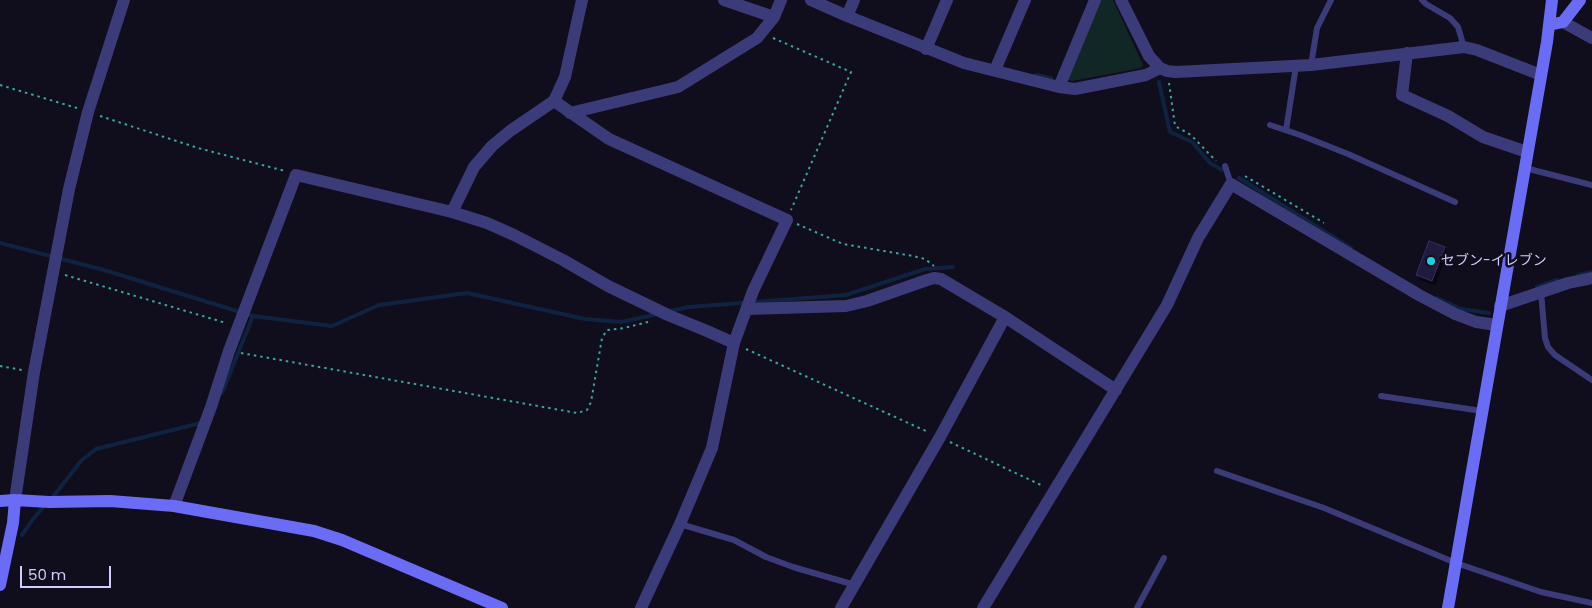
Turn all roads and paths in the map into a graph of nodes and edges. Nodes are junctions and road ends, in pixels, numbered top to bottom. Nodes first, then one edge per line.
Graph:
1 (124, 0) edge
2 (582, 0) edge
3 (724, 0) edge
4 (781, 0) edge
5 (811, 0) edge
6 (854, 0) edge
7 (947, 0) edge
8 (1025, 0) edge
9 (1095, 0) edge
10 (1121, 0) edge
11 (1331, 0) edge
12 (1422, 0) edge
13 (1552, 0) edge
14 (1580, 0) edge
15 (847, 16) junction
16 (774, 17) junction
17 (1563, 22) junction
18 (1549, 25) junction
19 (763, 33) junction
20 (1592, 38) edge
21 (1464, 47) junction
22 (926, 48) junction
23 (1407, 53) junction
24 (1311, 65) junction
25 (1296, 66) junction
26 (995, 70) junction
27 (1164, 70) junction
28 (1541, 75) junction
29 (0, 85) edge
30 (1059, 87) junction
31 (554, 102) junction
32 (88, 112) junction
33 (570, 113) junction
34 (1270, 125) dead end
35 (1286, 130) junction
36 (1528, 152) junction
37 (1225, 166) joint
38 (1525, 168) junction
39 (296, 175) junction
40 (1231, 184) junction
41 (1592, 185) edge
42 (1455, 202) dead end
43 (452, 212) junction
44 (787, 220) junction
45 (53, 272) junction
46 (1592, 278) edge
47 (941, 279) junction
48 (1541, 292) junction
49 (1500, 306) junction
50 (746, 309) junction
51 (668, 315) junction
52 (1005, 317) junction
53 (1497, 325) junction
54 (238, 326) junction
55 (734, 343) junction
56 (229, 351) junction
57 (0, 366) edge
58 (34, 372) junction
59 (1592, 380) edge
60 (1116, 390) junction
61 (1381, 396) dead end
62 (1482, 411) junction
63 (940, 437) junction
64 (1217, 471) dead end
65 (1054, 492) junction
66 (15, 500) junction
67 (0, 501) edge
68 (174, 506) junction
69 (680, 524) junction
70 (1164, 558) dead end
71 (1456, 563) junction
72 (0, 585) edge
73 (855, 585) junction
74 (1592, 603) edge
75 (502, 608) edge
76 (641, 608) edge
77 (841, 608) edge
78 (982, 608) edge
79 (1136, 608) edge
80 (1448, 608) edge

1 - 32 street
2 - 31 street
3 - 16 street
4 - 16 street
5 - 15 street
6 - 15 street
7 - 22 street
8 - 26 street
9 - 30 street
10 - 27 street
11 - 24 lane
12 - 21 lane
13 - 18 street
14 - 17 street
15 - 22 street
16 - 19 street
17 - 18 street
17 - 20 street
18 - 28 street
19 - 33 street
19 - 44 path
21 - 23 street
21 - 28 street
22 - 26 street
23 - 24 street
23 - 36 street
24 - 25 street
25 - 27 street
25 - 35 lane
26 - 30 street
27 - 30 street
27 - 37 path
28 - 36 street
29 - 32 path
31 - 33 street
31 - 43 street
32 - 39 path
32 - 45 street
33 - 44 street
34 - 35 lane
35 - 42 lane
36 - 38 street
37 - 40 lane
38 - 41 lane
38 - 49 street
39 - 43 street
39 - 54 street
40 - 53 street
40 - 60 street
43 - 51 street
44 - 47 path
44 - 50 street
45 - 54 path
45 - 58 street
46 - 48 street
47 - 50 street
47 - 52 street
48 - 49 street
48 - 59 lane
49 - 53 street
50 - 55 street
51 - 55 street
51 - 56 path
52 - 60 street
52 - 63 street
53 - 62 street
54 - 56 street
55 - 63 path
55 - 69 street
56 - 68 street
57 - 58 path
58 - 66 street
60 - 65 street
61 - 62 lane
62 - 71 street
63 - 65 path
63 - 73 street
64 - 71 lane
65 - 78 street
66 - 67 street
66 - 68 street
66 - 72 street
68 - 75 street
69 - 73 lane
69 - 76 street
70 - 79 lane
71 - 74 lane
71 - 80 street
73 - 77 street

